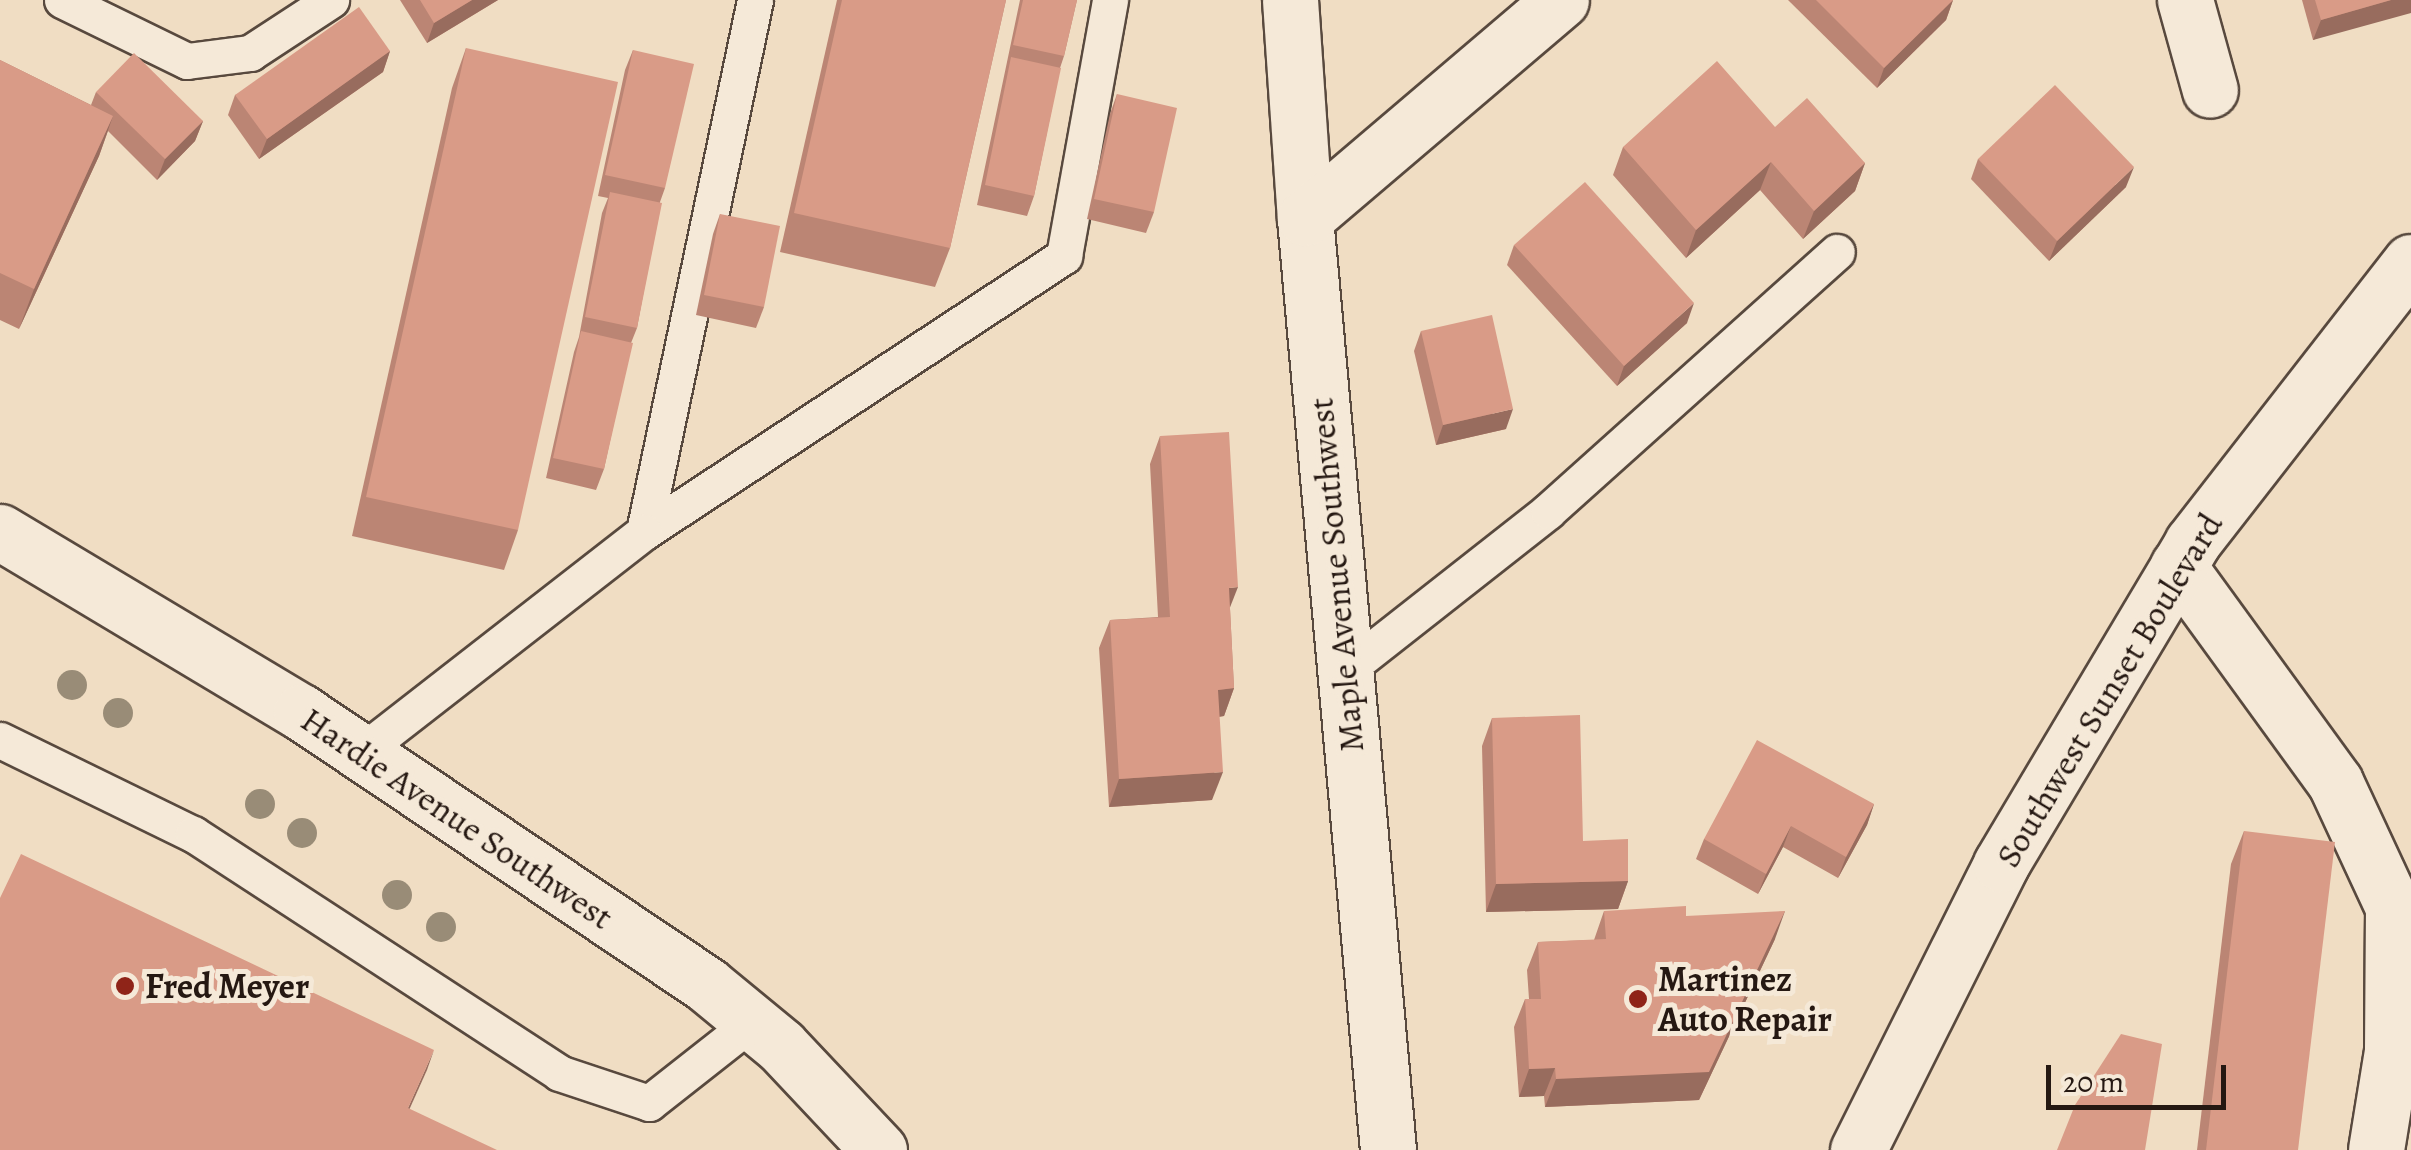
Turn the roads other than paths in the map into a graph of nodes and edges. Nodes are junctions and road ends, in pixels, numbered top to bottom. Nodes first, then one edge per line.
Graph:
1 (62, 0) edge
2 (331, 0) edge
3 (755, 0) edge
4 (1110, 0) edge
5 (1290, 0) edge
6 (1561, 0) edge
7 (2185, 0) edge
8 (2210, 90) dead end
9 (1305, 218) junction
10 (1837, 252) dead end
11 (2411, 262) edge
12 (0, 532) edge
13 (644, 532) junction
14 (2178, 566) junction
15 (1345, 671) junction
16 (0, 740) edge
17 (360, 752) junction
18 (752, 1022) junction
19 (879, 1150) edge
20 (1388, 1150) edge
21 (1858, 1150) edge
22 (2376, 1150) edge

1 - 2 lane
3 - 13 lane
4 - 13 lane
5 - 9 street, Maple Avenue Southwest
6 - 9 street
7 - 8 street
9 - 15 street, Maple Avenue Southwest
10 - 15 lane
11 - 14 street, Southwest Sunset Boulevard
12 - 17 street, Hardie Avenue Southwest
13 - 17 lane
14 - 21 street, Southwest Sunset Boulevard
14 - 22 street
15 - 20 street, Maple Avenue Southwest
16 - 18 lane
17 - 18 street, Hardie Avenue Southwest
18 - 19 street, Hardie Avenue Southwest

